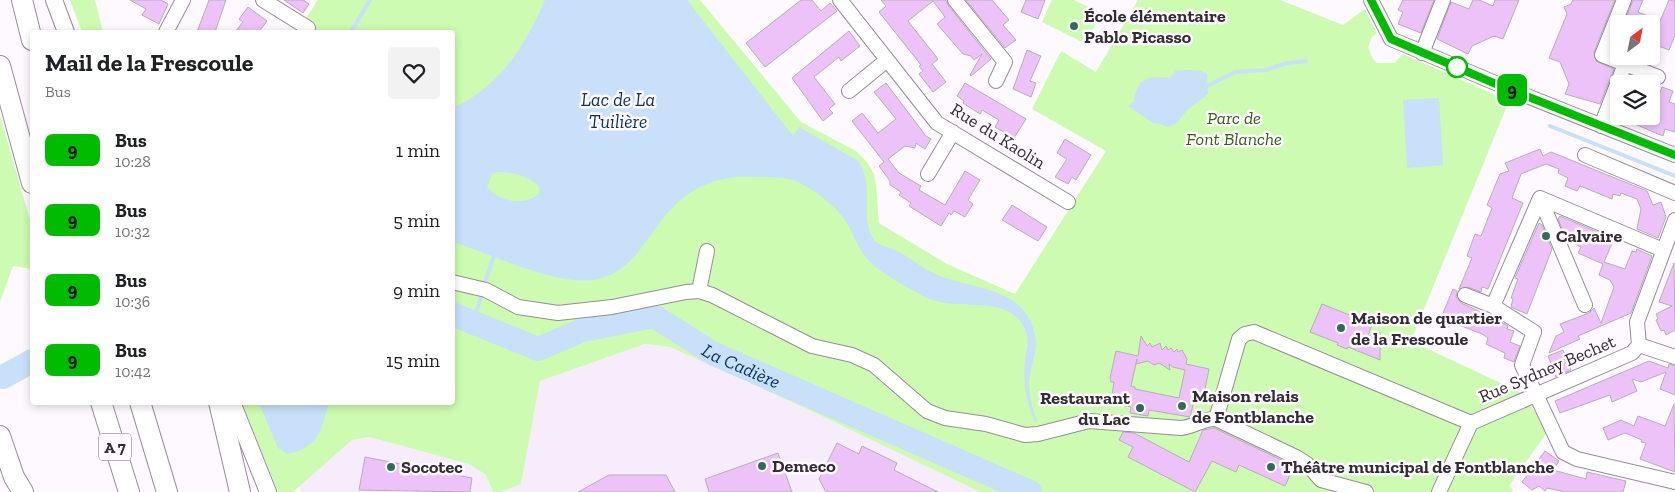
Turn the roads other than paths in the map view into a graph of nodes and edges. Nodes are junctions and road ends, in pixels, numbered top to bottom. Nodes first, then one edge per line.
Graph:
1 (22, 0) edge
2 (54, 0) edge
3 (183, 0) edge
4 (263, 0) edge
5 (840, 0) edge
6 (955, 0) edge
7 (1371, 0) edge
8 (1443, 0) edge
9 (1624, 0) edge
10 (1618, 15) edge
11 (308, 28) dead end
12 (65, 30) edge
13 (167, 30) edge
14 (30, 32) edge
15 (1610, 35) edge
16 (1422, 53) junction
17 (1610, 58) edge
18 (887, 60) junction
19 (1625, 65) edge
20 (1628, 65) edge
21 (0, 66) edge
22 (1653, 75) edge
23 (996, 81) dead end
24 (849, 91) dead end
25 (1601, 126) junction
26 (953, 132) junction
27 (1585, 155) dead end
28 (1675, 155) edge
29 (928, 174) dead end
30 (30, 177) edge
31 (1675, 192) edge
32 (1540, 198) junction
33 (1068, 202) dead end
34 (1675, 220) edge
35 (1663, 250) junction
36 (706, 251) dead end
37 (455, 283) edge
38 (699, 291) junction
39 (1465, 295) dead end
40 (1493, 306) junction
41 (1585, 306) dead end
42 (1639, 345) junction
43 (1675, 358) edge
44 (1536, 395) junction
45 (102, 405) edge
46 (141, 405) edge
47 (220, 405) edge
48 (233, 405) edge
49 (1216, 419) junction
50 (1471, 424) junction
51 (0, 436) edge
52 (1675, 482) edge
53 (22, 492) edge
54 (129, 492) edge
55 (167, 492) edge
56 (240, 492) edge
57 (268, 492) edge
58 (1366, 492) edge
59 (1439, 492) edge

1 - 14 highway
2 - 12 main road
3 - 13 street
4 - 11 street
5 - 18 street, Rue du Kaolin
6 - 23 street
7 - 16 street
8 - 16 street
9 - 10 street
15 - 17 street
16 - 25 street
18 - 24 street
18 - 26 street, Rue du Kaolin
19 - 25 street
20 - 22 street
21 - 30 highway
25 - 28 street
26 - 29 street
26 - 33 street, Rue du Kaolin
27 - 31 street
32 - 35 street
32 - 40 street
32 - 41 street
34 - 35 street, Rue Sydney Bechet
35 - 42 street, Rue Sydney Bechet
36 - 38 street
37 - 38 street
38 - 49 street
39 - 40 street
40 - 44 street
42 - 43 street
42 - 44 street, Rue Sydney Bechet
44 - 50 street, Rue Sydney Bechet
44 - 52 street
45 - 54 highway, A 7
46 - 55 highway, A 7
47 - 56 highway
48 - 57 main road
49 - 50 street
49 - 58 street
50 - 59 street, Rue Sydney Bechet
51 - 53 highway

